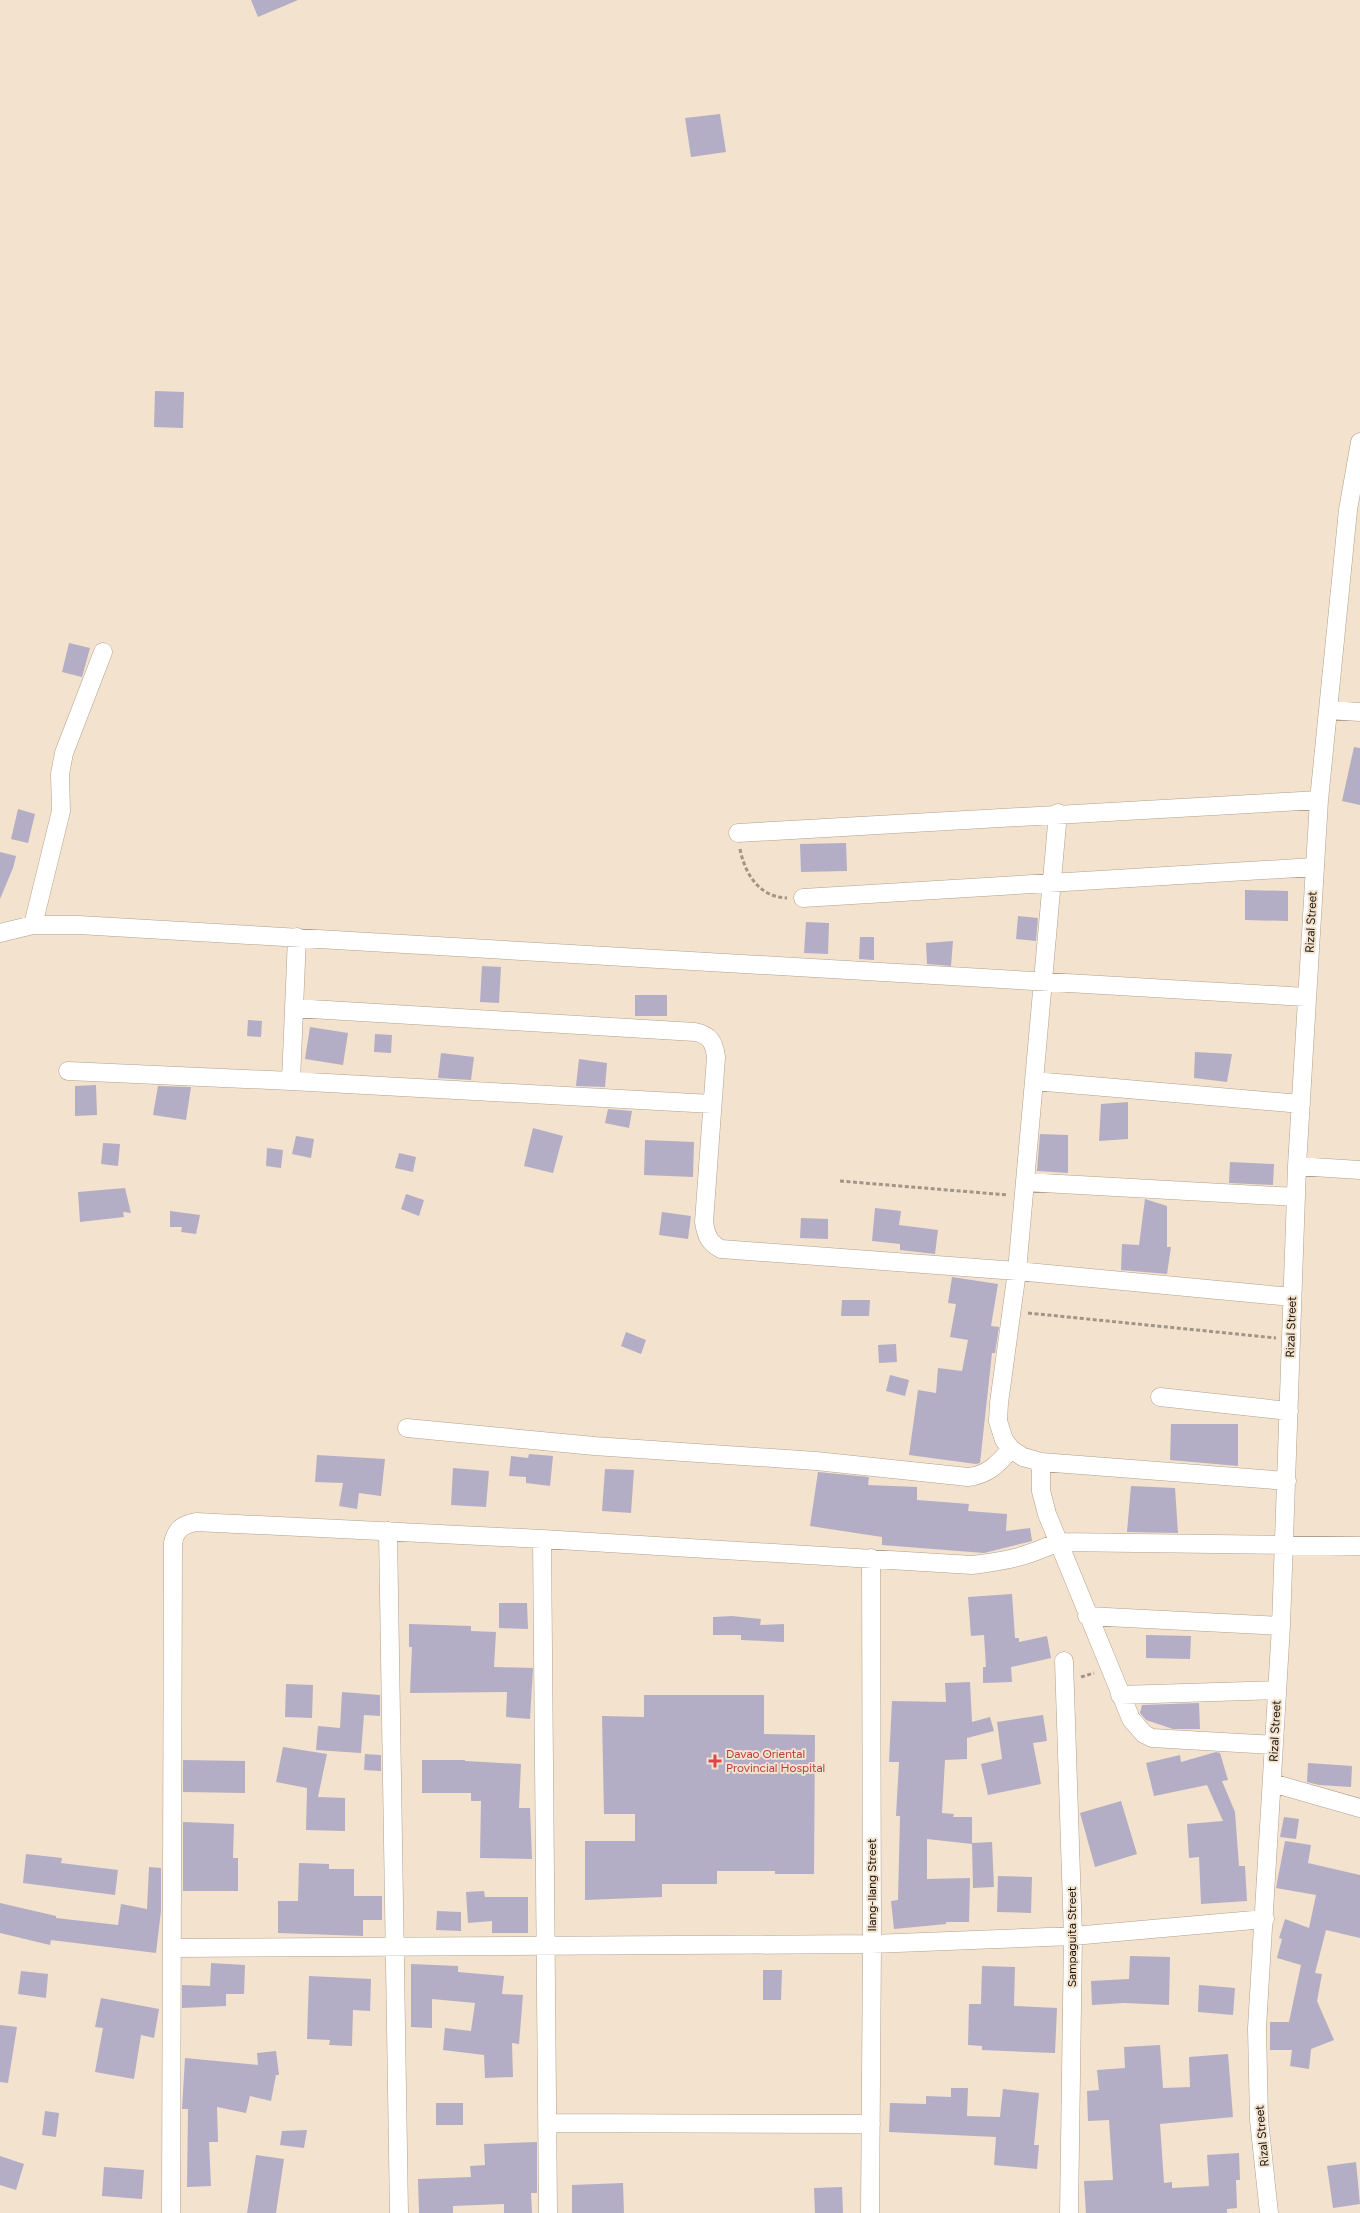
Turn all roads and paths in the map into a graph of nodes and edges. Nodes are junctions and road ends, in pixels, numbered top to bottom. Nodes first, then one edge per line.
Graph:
1 (1360, 442) edge
2 (103, 652) dead end
3 (1330, 710) junction
4 (1360, 712) edge
5 (1319, 800) junction
6 (1058, 814) junction
7 (738, 833) joint
8 (1314, 867) junction
9 (1052, 883) junction
10 (803, 898) joint
11 (33, 925) junction
12 (0, 933) edge
13 (297, 937) junction
14 (1043, 983) junction
15 (1306, 997) junction
16 (294, 1008) junction
17 (68, 1071) dead end
18 (291, 1081) junction
19 (1034, 1081) junction
20 (712, 1104) junction
21 (1301, 1104) junction
22 (1297, 1166) junction
23 (1360, 1170) edge
24 (840, 1181) dead end
25 (1025, 1189) junction
26 (1296, 1198) junction
27 (1017, 1271) junction
28 (1292, 1297) junction
29 (1012, 1311) junction
30 (1291, 1340) junction
31 (1160, 1397) dead end
32 (1289, 1411) junction
33 (407, 1428) dead end
34 (1011, 1450) junction
35 (1041, 1462) junction
36 (1287, 1481) junction
37 (388, 1532) junction
38 (542, 1538) junction
39 (1058, 1542) junction
40 (1284, 1546) junction
41 (1360, 1546) edge
42 (871, 1558) junction
43 (1088, 1616) junction
44 (1281, 1626) junction
45 (1064, 1661) dead end
46 (1109, 1668) junction
47 (1065, 1682) junction
48 (1277, 1690) junction
49 (1120, 1695) junction
50 (1274, 1745) junction
51 (1272, 1783) junction
52 (1360, 1808) edge
53 (1264, 1919) junction
54 (1073, 1936) junction
55 (872, 1944) junction
56 (545, 1945) junction
57 (395, 1946) junction
58 (172, 1948) junction
59 (547, 2123) junction
60 (871, 2124) junction
61 (171, 2213) edge
62 (399, 2213) edge
63 (548, 2213) edge
64 (870, 2213) edge
65 (1069, 2213) edge
66 (1269, 2213) edge

1 - 3 street, Rizal Street
2 - 11 street
3 - 4 street
3 - 5 street, Rizal Street
5 - 6 street
5 - 8 street, Rizal Street
6 - 7 street
6 - 9 street
7 - 10 path
8 - 9 street
8 - 15 street, Rizal Street
9 - 10 street
9 - 14 street
11 - 12 street
11 - 13 street
13 - 14 street
13 - 16 street
14 - 15 street
14 - 19 street
15 - 21 street, Rizal Street
16 - 18 street
16 - 20 street
17 - 18 street
18 - 20 street
19 - 21 street
19 - 25 street
20 - 27 street
21 - 22 street, Rizal Street
22 - 23 street
22 - 26 street, Rizal Street
24 - 25 path
25 - 26 street
25 - 27 street
26 - 28 street, Rizal Street
27 - 28 street
27 - 29 street
28 - 30 street, Rizal Street
29 - 30 path
29 - 34 street
30 - 32 street, Rizal Street
31 - 32 street
32 - 36 street, Rizal Street
33 - 34 street
34 - 35 street
35 - 36 street
35 - 39 street
36 - 40 street, Rizal Street
37 - 38 street
37 - 57 street
37 - 58 street
38 - 42 street
38 - 56 street
39 - 40 street
39 - 42 street
39 - 43 street
40 - 41 street
40 - 44 street, Rizal Street
42 - 55 street, Ilang-Ilang Street
43 - 44 street
43 - 46 street
44 - 48 street, Rizal Street
45 - 47 street, Sampaguita Street
46 - 47 path
46 - 49 street
47 - 54 street, Sampaguita Street
48 - 49 street
48 - 50 street, Rizal Street
49 - 50 street
50 - 51 street, Rizal Street
51 - 52 street
51 - 53 street, Rizal Street
53 - 54 street
53 - 66 street, Rizal Street
54 - 55 street
54 - 65 street, Sampaguita Street
55 - 56 street
55 - 60 street, Ilang-Ilang Street
56 - 57 street
56 - 59 street
57 - 58 street
57 - 62 street
58 - 61 street
59 - 60 street
59 - 63 street
60 - 64 street, Ilang-Ilang Street

